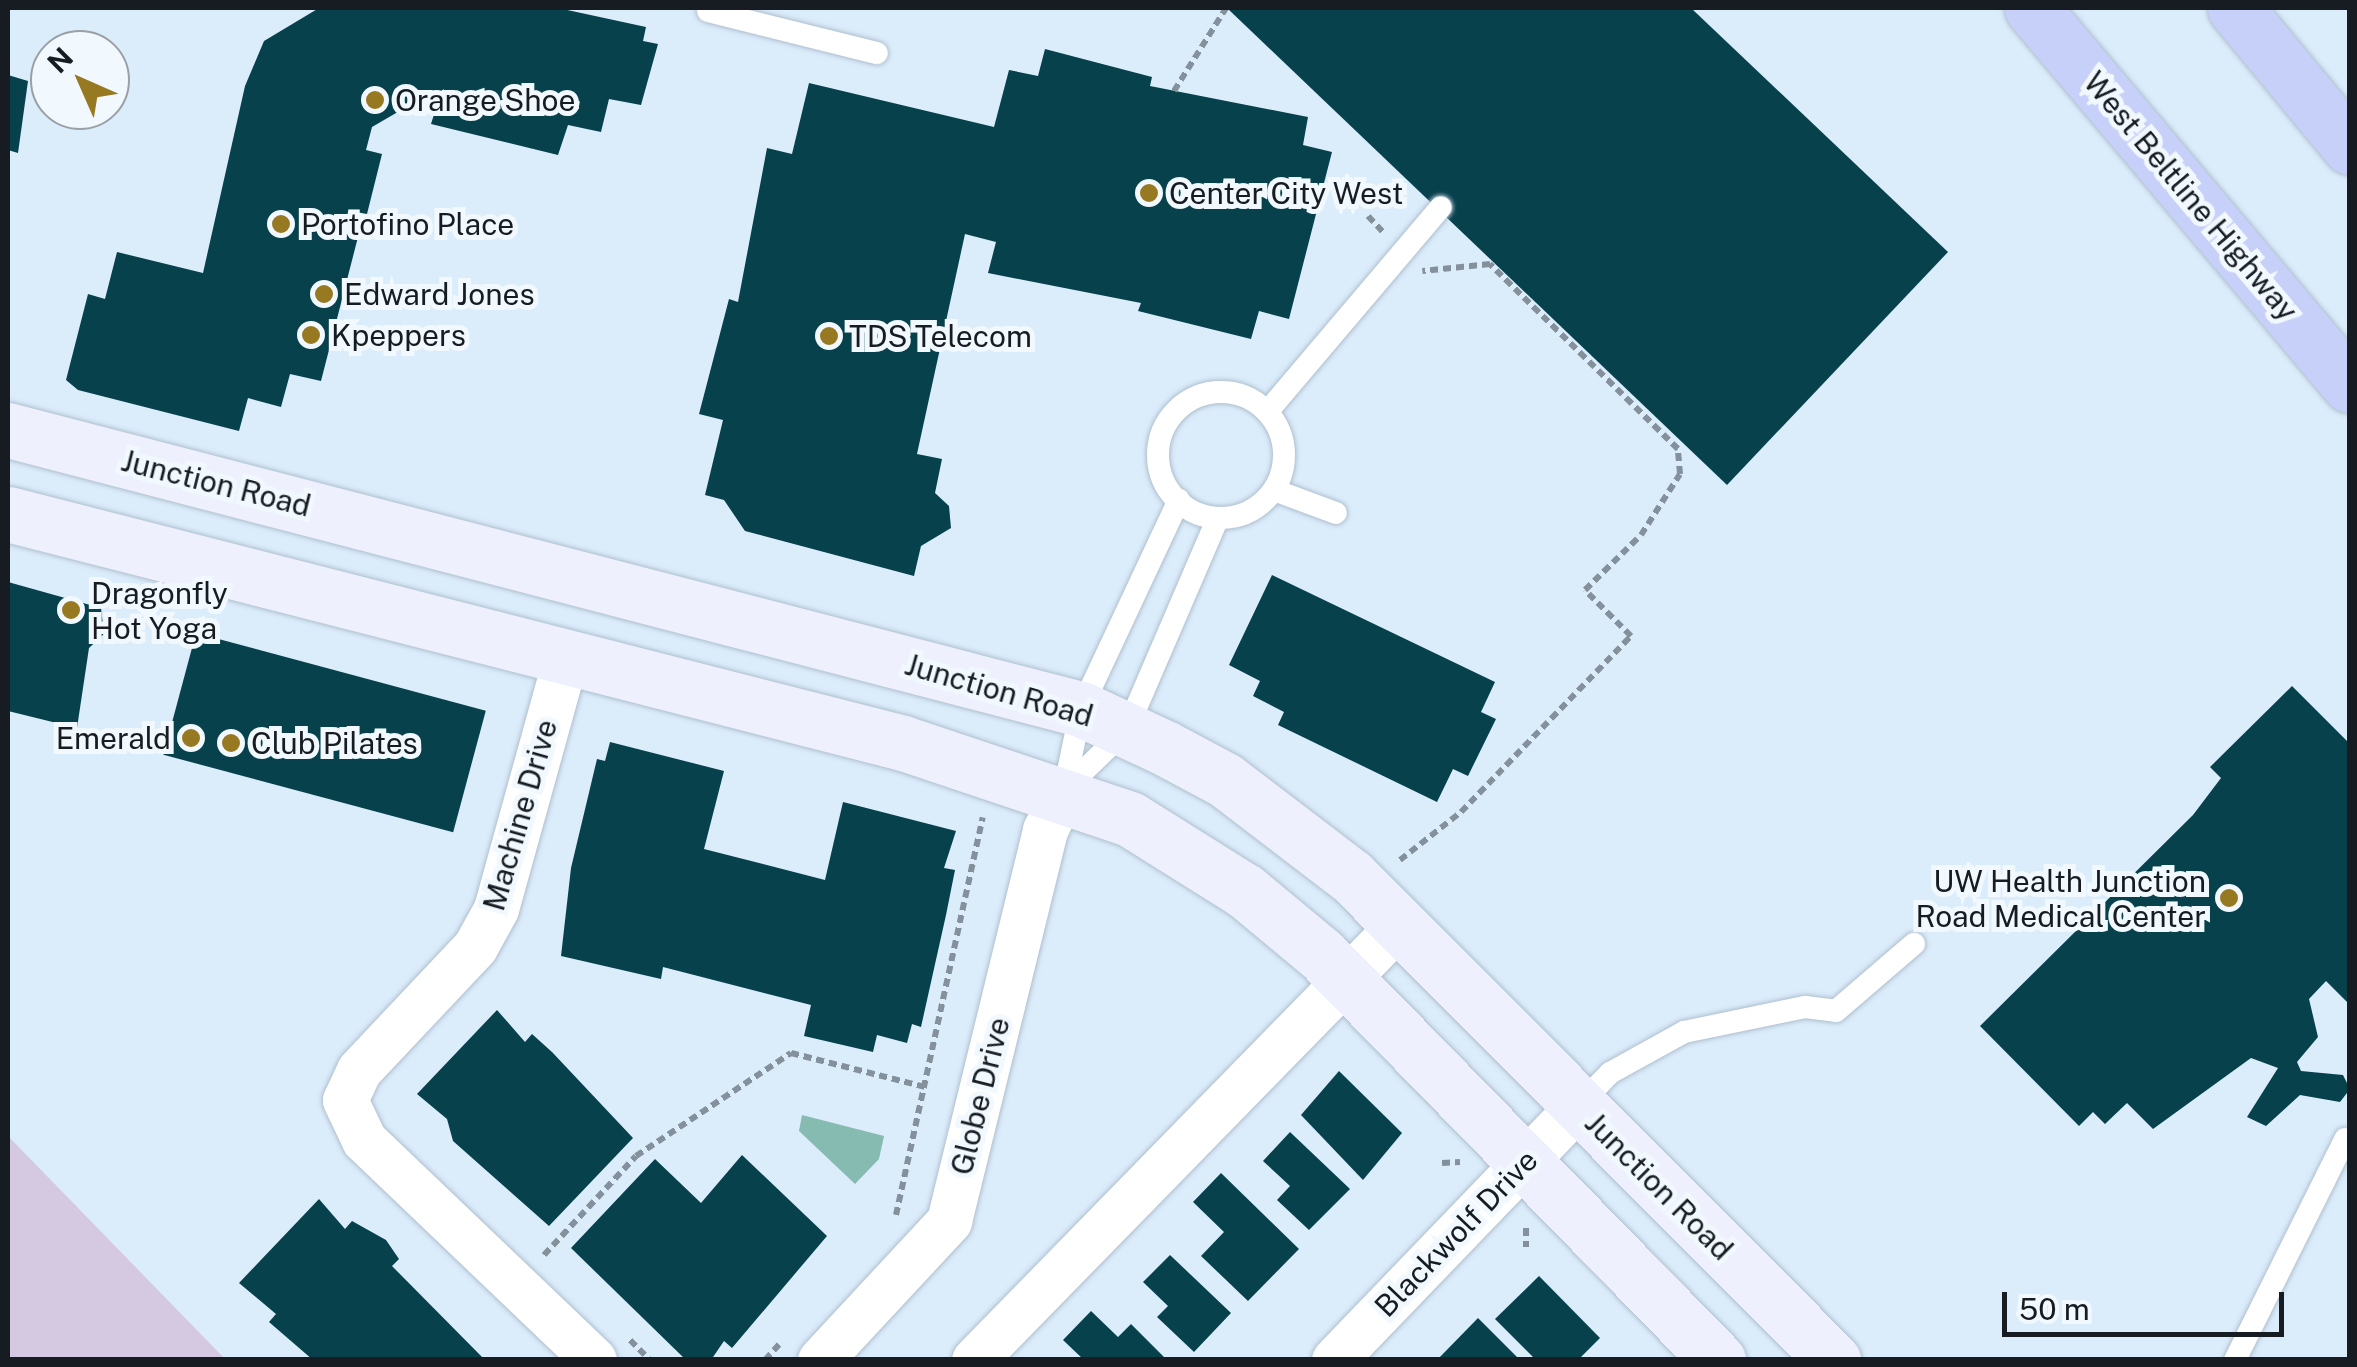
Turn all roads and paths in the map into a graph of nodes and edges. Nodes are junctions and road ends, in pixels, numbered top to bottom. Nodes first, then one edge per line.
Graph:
1 (1226, 8) edge
2 (2007, 8) edge
3 (2032, 8) edge
4 (708, 11) dead end
5 (2242, 15) edge
6 (877, 54) dead end
7 (1174, 91) dead end
8 (2350, 147) edge
9 (2150, 150) junction
10 (1440, 207) dead end
11 (1368, 216) dead end
12 (1402, 252) junction
13 (2350, 386) edge
14 (1268, 411) junction
15 (8, 430) edge
16 (1274, 490) junction
17 (1179, 500) junction
18 (1336, 513) dead end
19 (8, 514) edge
20 (1217, 520) junction
21 (565, 660) junction
22 (1104, 719) junction
23 (1064, 790) junction
24 (984, 810) dead end
25 (1400, 860) dead end
26 (1400, 924) junction
27 (1914, 944) dead end
28 (1345, 980) junction
29 (925, 1087) junction
30 (1579, 1105) junction
31 (2345, 1138) dead end
32 (1461, 1162) dead end
33 (1442, 1163) dead end
34 (1524, 1164) junction
35 (894, 1222) dead end
36 (1526, 1228) dead end
37 (530, 1242) dead end
38 (1526, 1247) dead end
39 (544, 1256) junction
40 (552, 1262) dead end
41 (608, 1346) edge
42 (805, 1346) edge
43 (650, 1360) edge
44 (765, 1360) edge
45 (974, 1360) edge
46 (1334, 1360) edge
47 (1718, 1360) edge
48 (1832, 1360) edge
49 (2235, 1360) edge

1 - 7 path
2 - 9 highway
3 - 9 highway, West Beltline Highway
4 - 6 lane
5 - 8 highway
9 - 13 highway, West Beltline Highway
10 - 12 lane
11 - 12 path
12 - 14 lane
12 - 25 path
14 - 16 lane
14 - 17 lane
15 - 22 street, Junction Road
16 - 18 lane
16 - 20 lane
17 - 20 lane
17 - 22 lane
19 - 21 street
20 - 22 lane
21 - 23 street
21 - 41 street, Machine Drive
22 - 23 lane
22 - 23 lane
22 - 26 street, Junction Road
23 - 28 street
23 - 42 street, Globe Drive
24 - 29 path
26 - 28 street
26 - 30 street, Junction Road
27 - 30 lane
28 - 34 street
28 - 45 street
29 - 35 path
29 - 39 path
30 - 34 street, Blackwolf Drive
30 - 48 street, Junction Road
31 - 49 lane
32 - 33 path
34 - 46 street, Blackwolf Drive
34 - 47 street
36 - 38 path
37 - 39 path
39 - 40 path
41 - 43 path
42 - 44 path

